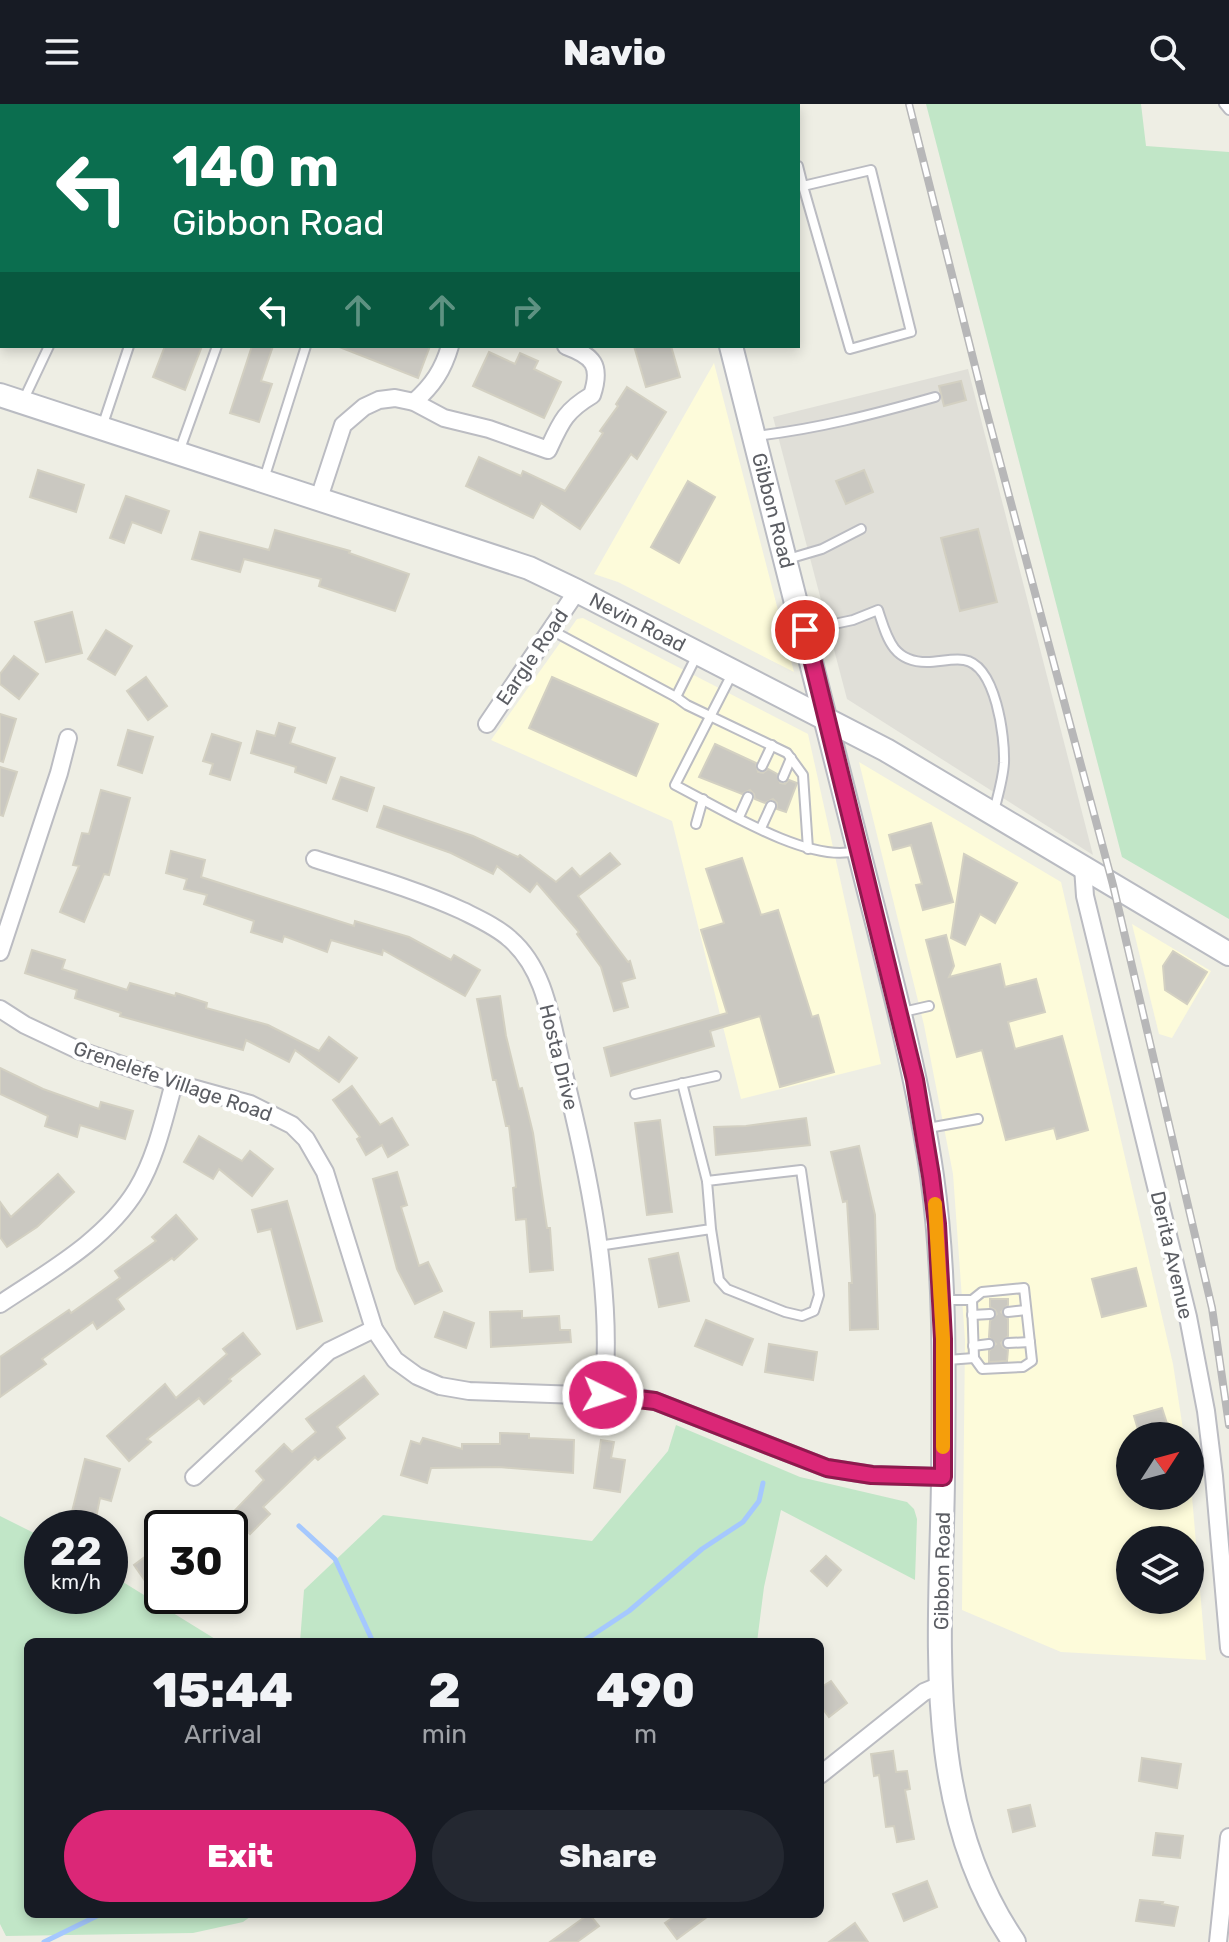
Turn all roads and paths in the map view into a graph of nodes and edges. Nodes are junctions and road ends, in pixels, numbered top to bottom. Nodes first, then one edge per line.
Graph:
1 (1224, 104) edge
2 (1229, 110) edge
3 (800, 174) edge
4 (803, 186) junction
5 (48, 348) edge
6 (128, 348) edge
7 (216, 348) edge
8 (305, 348) edge
9 (449, 348) edge
10 (570, 348) edge
11 (732, 348) edge
12 (0, 395) edge
13 (935, 397) dead end
14 (23, 402) junction
15 (414, 402) junction
16 (102, 427) junction
17 (754, 436) junction
18 (178, 452) junction
19 (264, 480) junction
20 (319, 498) junction
21 (861, 529) dead end
22 (787, 560) junction
23 (577, 591) junction
24 (551, 630) junction
25 (805, 630) junction
26 (699, 653) junction
27 (733, 671) junction
28 (676, 697) junction
29 (709, 716) junction
30 (827, 719) junction
31 (487, 724) dead end
32 (68, 738) dead end
33 (772, 745) junction
34 (791, 758) junction
35 (762, 766) dead end
36 (783, 777) dead end
37 (748, 797) dead end
38 (703, 799) junction
39 (771, 806) dead end
40 (994, 814) junction
41 (739, 817) junction
42 (696, 824) dead end
43 (761, 828) junction
44 (808, 849) junction
45 (859, 850) junction
46 (315, 859) dead end
47 (1083, 867) junction
48 (0, 952) edge
49 (1229, 954) edge
50 (929, 1006) dead end
51 (0, 1009) edge
52 (899, 1014) junction
53 (716, 1076) dead end
54 (174, 1083) junction
55 (682, 1083) junction
56 (635, 1094) dead end
57 (978, 1119) dead end
58 (923, 1129) junction
59 (707, 1181) junction
60 (711, 1229) junction
61 (597, 1246) junction
62 (941, 1300) junction
63 (972, 1300) junction
64 (0, 1304) edge
65 (1026, 1310) junction
66 (1008, 1312) dead end
67 (990, 1314) dead end
68 (972, 1315) junction
69 (374, 1329) junction
70 (1030, 1342) junction
71 (1008, 1343) dead end
72 (989, 1344) dead end
73 (973, 1346) junction
74 (974, 1358) junction
75 (944, 1360) junction
76 (603, 1395) junction
77 (194, 1477) dead end
78 (943, 1477) junction
79 (1229, 1648) edge
80 (941, 1685) junction
81 (824, 1772) edge
82 (1229, 1837) edge
83 (1014, 1942) edge
84 (1218, 1942) edge

1 - 2 lane
3 - 4 lane
4 - 4 lane
5 - 14 lane
6 - 16 lane
7 - 18 lane
8 - 19 lane
9 - 15 street
10 - 15 street
11 - 17 main road, Gibbon Road
12 - 14 main road, Nevin Road
13 - 17 lane
14 - 16 main road, Nevin Road
15 - 20 street
16 - 18 main road, Nevin Road
17 - 22 main road, Gibbon Road
18 - 19 main road, Nevin Road
19 - 20 main road, Nevin Road
20 - 23 main road, Nevin Road
21 - 22 lane
22 - 25 main road, Gibbon Road
23 - 24 street, Eargle Road
23 - 26 main road, Nevin Road
24 - 28 lane
24 - 31 street, Eargle Road
25 - 30 main road, Gibbon Road
25 - 40 lane
26 - 27 main road, Nevin Road
26 - 28 lane
27 - 29 lane
27 - 30 main road, Nevin Road
28 - 29 lane
29 - 33 lane
29 - 38 lane
30 - 40 main road, Nevin Road
30 - 45 main road, Gibbon Road
32 - 48 street
33 - 34 lane
33 - 35 lane
34 - 36 lane
34 - 44 lane
37 - 41 lane
38 - 41 lane
38 - 42 lane
39 - 43 lane
40 - 47 main road, Nevin Road
41 - 43 lane
43 - 44 lane
44 - 45 lane
45 - 52 main road, Gibbon Road
46 - 61 street, Hosta Drive
47 - 49 main road, Nevin Road
47 - 79 street, Derita Avenue
50 - 52 lane
51 - 54 street, Grenelefe Village Road
52 - 58 main road, Gibbon Road
53 - 55 lane
54 - 64 street
54 - 69 street, Grenelefe Village Road
55 - 56 lane
55 - 59 lane
57 - 58 lane
58 - 62 main road, Gibbon Road
59 - 60 lane
59 - 60 lane
60 - 61 lane
61 - 76 street, Hosta Drive
62 - 63 lane
62 - 75 main road, Gibbon Road
63 - 65 lane
63 - 68 lane
65 - 66 lane
65 - 70 lane
67 - 68 lane
68 - 73 lane
69 - 76 street, Grenelefe Village Road
69 - 77 street
70 - 71 lane
70 - 74 lane
72 - 73 lane
73 - 74 lane
74 - 75 lane
75 - 78 main road, Gibbon Road
76 - 78 street, Grenelefe Village Road
78 - 80 main road, Gibbon Road
80 - 81 street
80 - 83 main road, Gibbon Road
82 - 84 street

